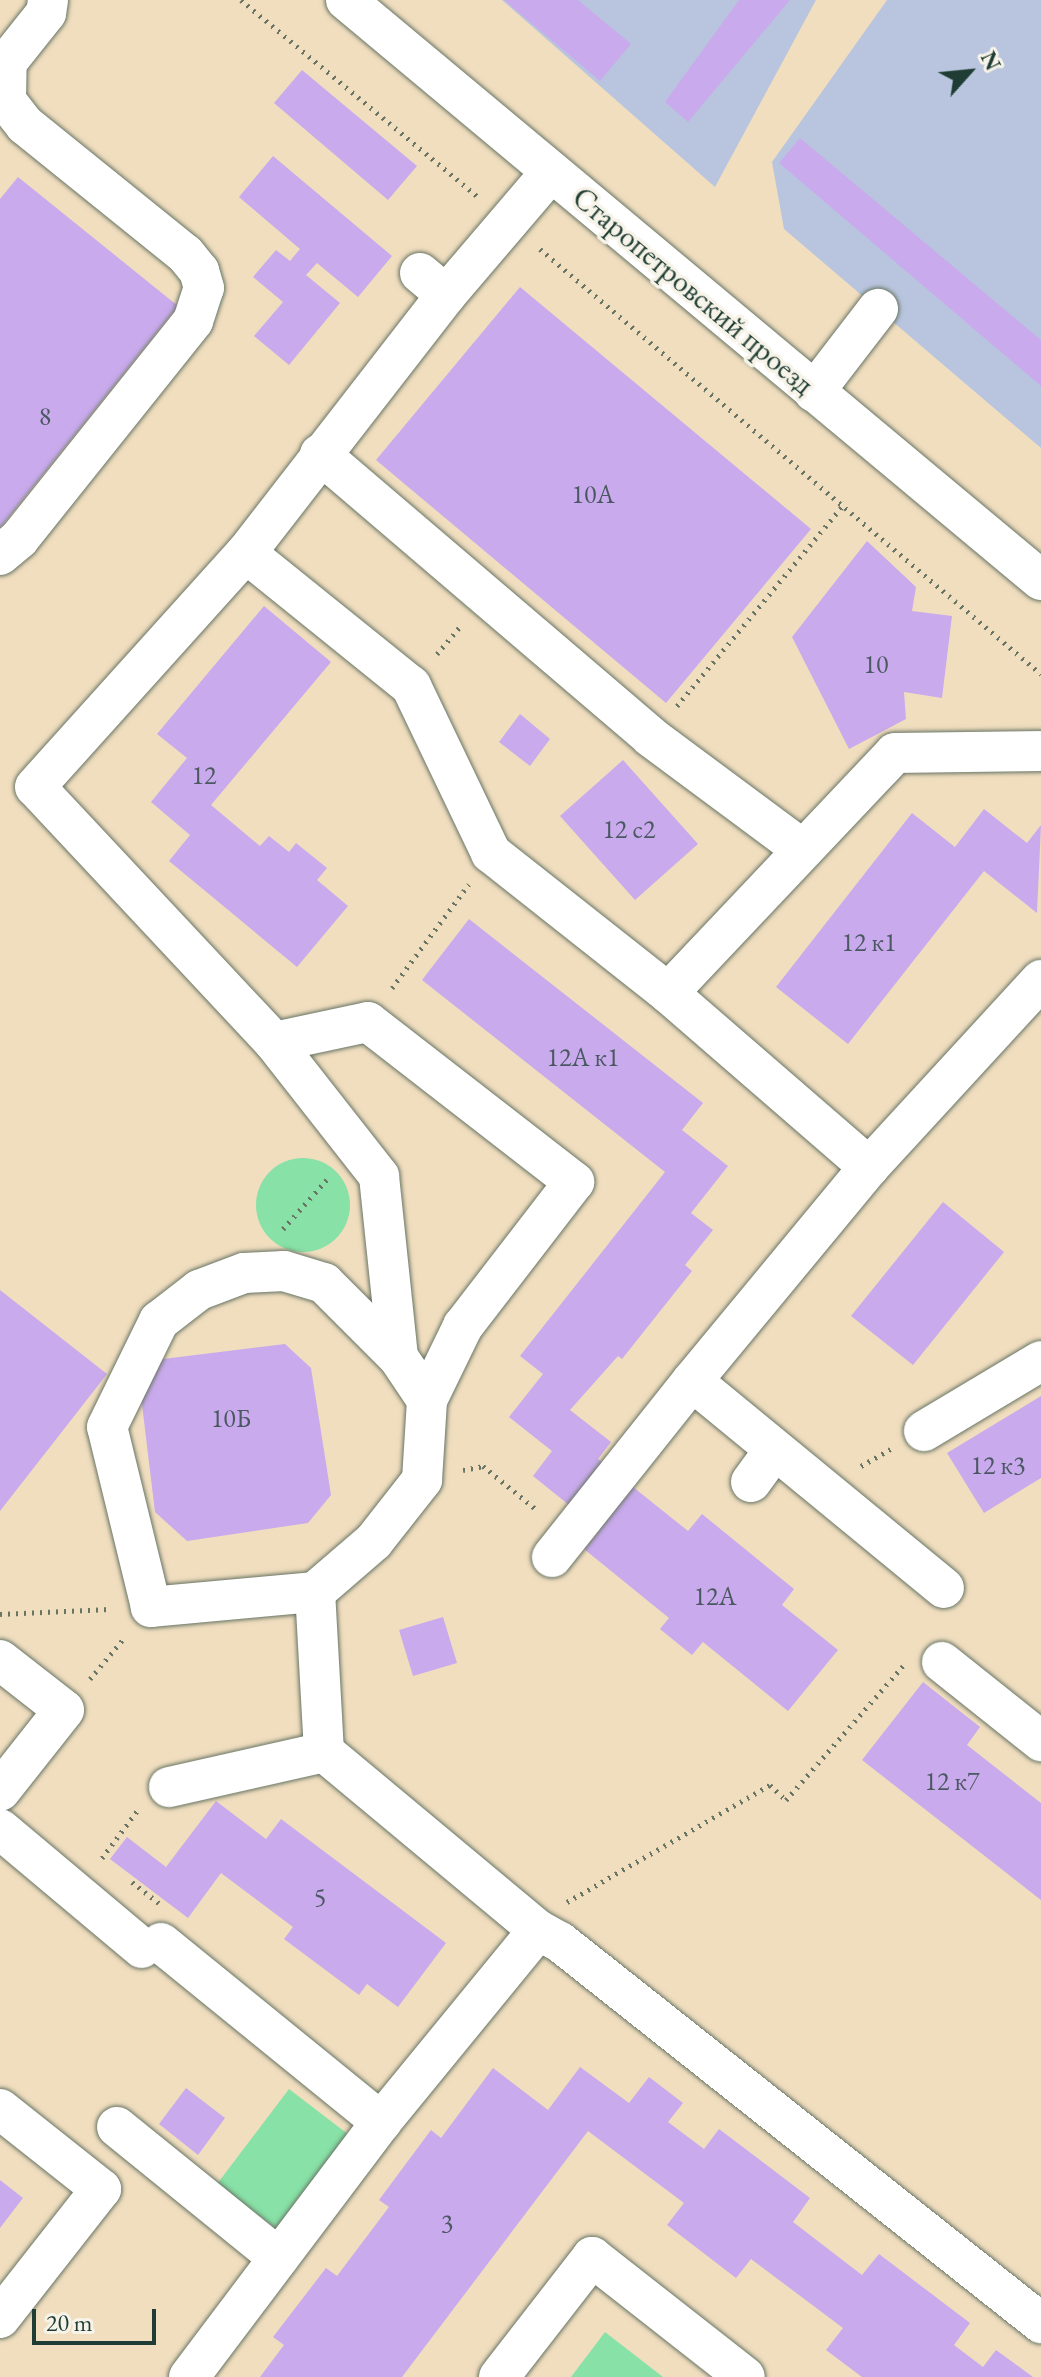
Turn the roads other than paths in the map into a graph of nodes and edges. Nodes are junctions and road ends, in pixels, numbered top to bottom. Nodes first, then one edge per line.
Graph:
1 (48, 0) edge
2 (346, 0) edge
3 (551, 172) junction
4 (878, 309) dead end
5 (814, 392) junction
6 (320, 454) junction
7 (246, 553) junction
8 (0, 555) edge
9 (1041, 580) edge
10 (1041, 751) edge
11 (803, 850) junction
12 (1041, 980) edge
13 (668, 993) junction
14 (274, 1042) junction
15 (869, 1167) junction
16 (398, 1357) junction
17 (1041, 1361) edge
18 (692, 1381) junction
19 (427, 1400) junction
20 (924, 1431) road end
21 (774, 1450) junction
22 (751, 1482) dead end
23 (560, 1547) road end
24 (944, 1588) dead end
25 (315, 1592) junction
26 (0, 1660) edge
27 (926, 1660) road end
28 (1041, 1741) edge
29 (324, 1752) junction
30 (169, 1787) road end
31 (0, 1791) edge
32 (0, 1829) edge
33 (538, 1930) junction
34 (0, 2109) edge
35 (381, 2122) junction
36 (117, 2127) dead end
37 (279, 2258) junction
38 (0, 2318) edge
39 (1041, 2323) edge
40 (189, 2377) edge
41 (499, 2377) edge
42 (745, 2377) edge

1 - 8 street
2 - 3 street, Старопетровский проезд
3 - 5 street, Старопетровский проезд
3 - 6 street
4 - 5 street
5 - 9 street, Старопетровский проезд
6 - 7 street
6 - 11 street
7 - 13 street
7 - 14 street
10 - 11 street
11 - 13 street
12 - 15 street
13 - 15 street
14 - 16 street
14 - 19 street
15 - 18 street
16 - 19 street
16 - 25 street
17 - 20 street
18 - 21 street
18 - 23 street
19 - 25 street
21 - 22 street
21 - 24 street
25 - 29 street
26 - 31 street
27 - 28 street
29 - 30 street
29 - 33 street
32 - 35 street
33 - 35 street
33 - 39 street
34 - 38 street
35 - 37 street
36 - 37 street
37 - 40 street
41 - 42 street

